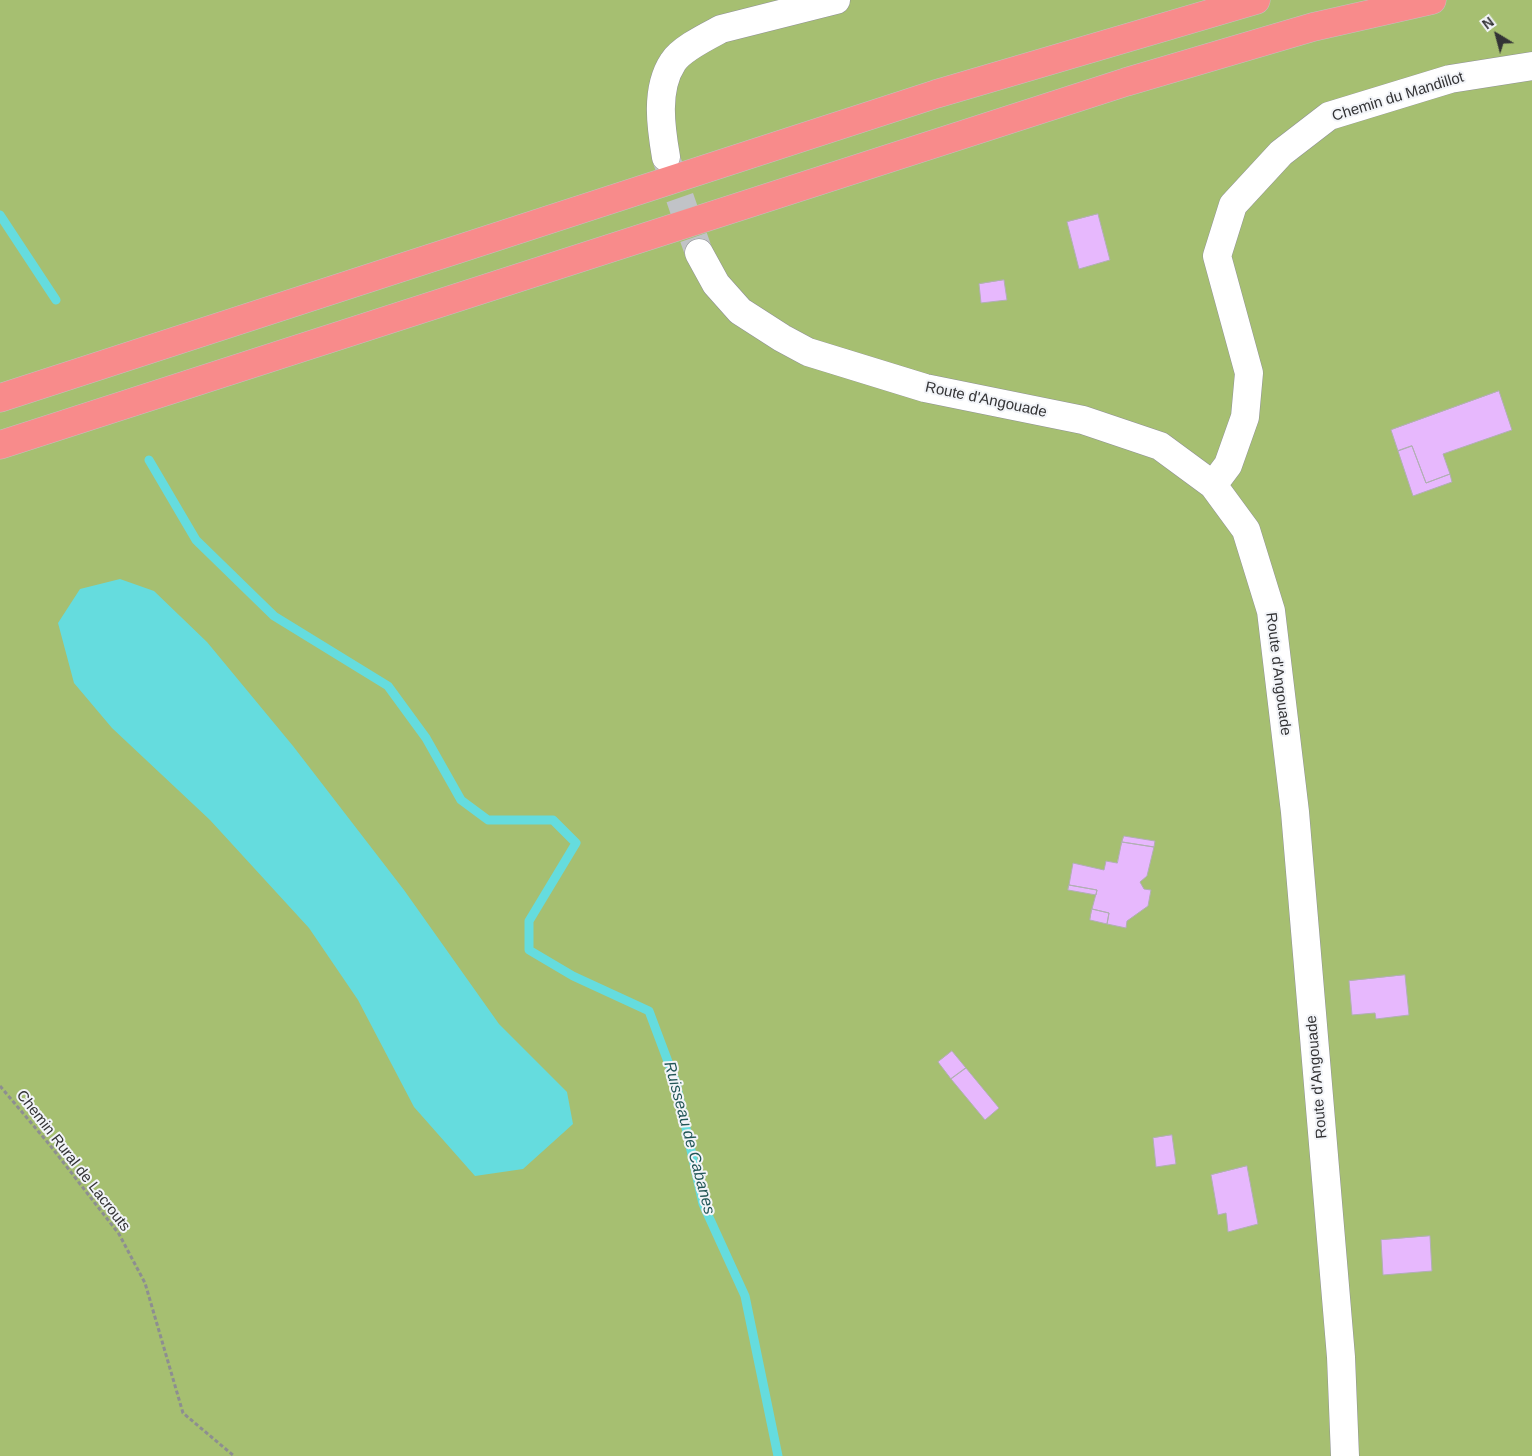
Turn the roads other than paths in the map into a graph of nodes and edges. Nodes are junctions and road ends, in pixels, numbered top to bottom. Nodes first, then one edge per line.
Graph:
1 (836, 0) edge
2 (1256, 0) edge
3 (1432, 0) edge
4 (1532, 66) edge
5 (666, 157) tunnel mouth
6 (699, 253) tunnel mouth
7 (0, 398) edge
8 (0, 445) edge
9 (1213, 485) junction
10 (1344, 1456) edge

1 - 5 street
2 - 7 highway
3 - 8 highway
4 - 9 street, Chemin du Mandillot
6 - 9 street, Route d'Angouade
9 - 10 street, Route d'Angouade

